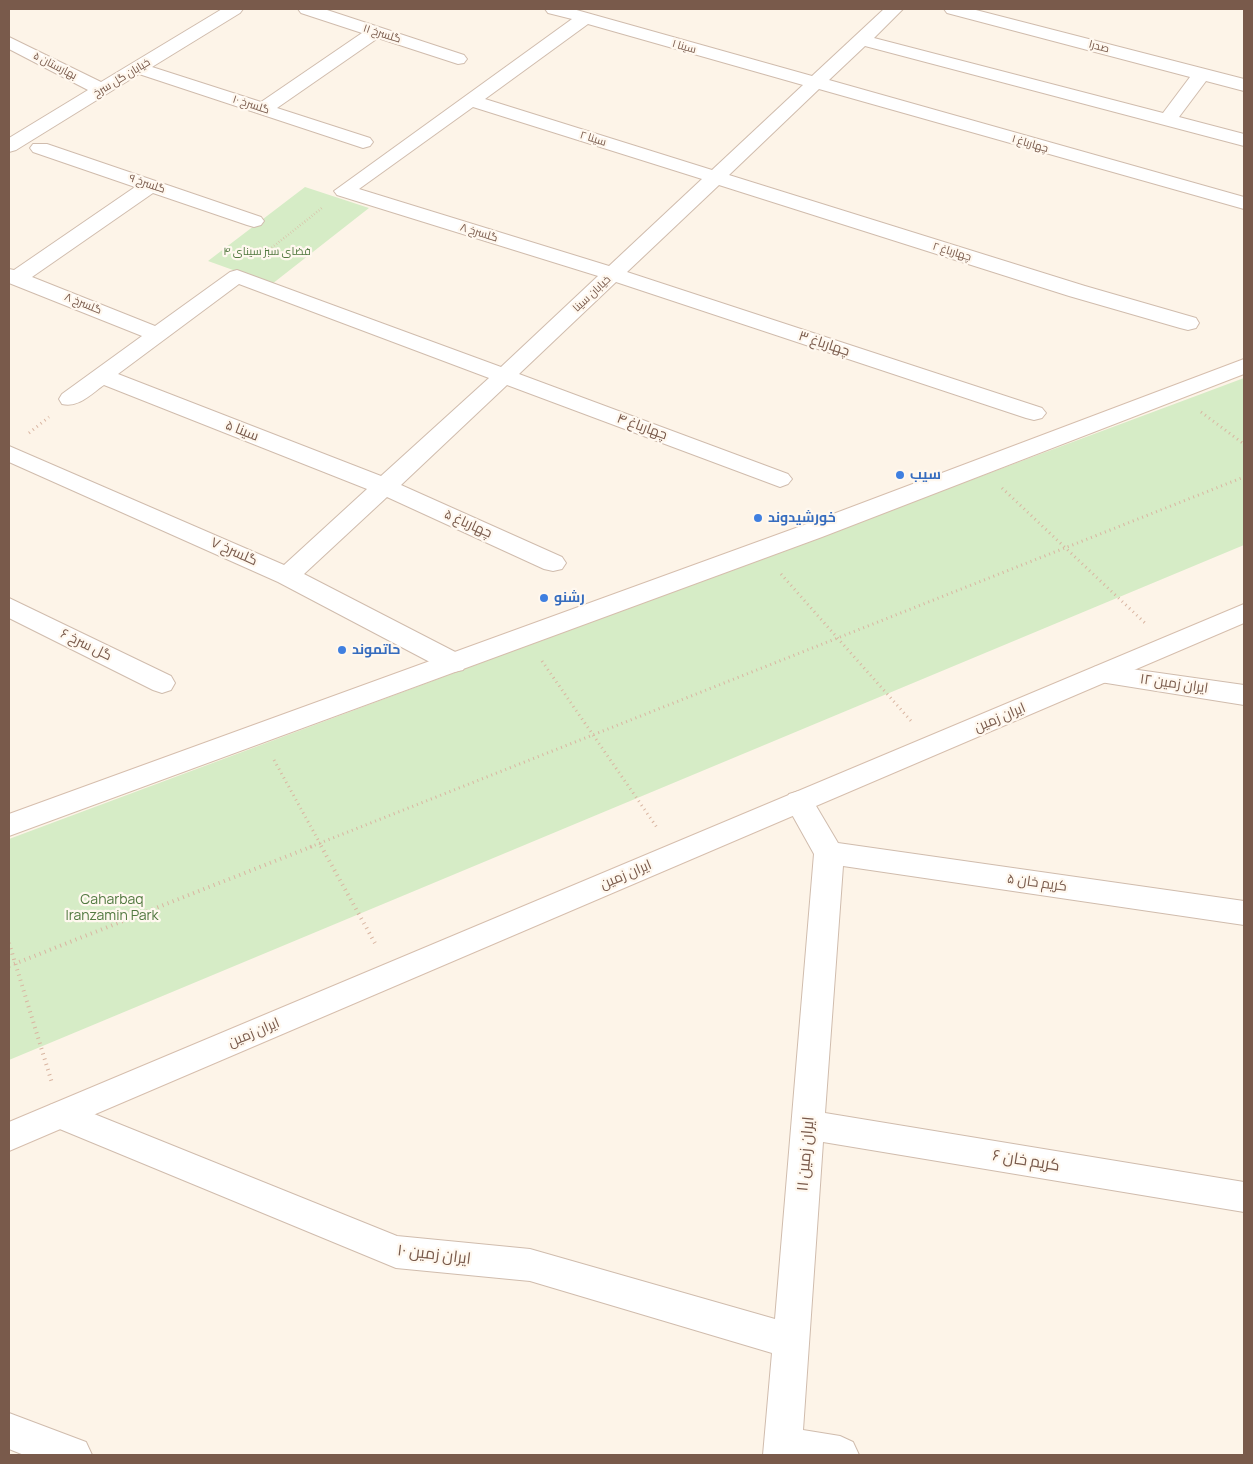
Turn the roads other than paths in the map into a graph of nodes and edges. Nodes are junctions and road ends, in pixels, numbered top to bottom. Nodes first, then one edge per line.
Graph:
1 (307, 9) edge
2 (554, 9) edge
3 (894, 9) edge
4 (953, 9) edge
5 (222, 11) edge
6 (584, 19) junction
7 (375, 32) junction
8 (862, 40) junction
9 (9, 42) edge
10 (458, 58) dead end
11 (138, 68) junction
12 (1202, 74) junction
13 (815, 84) junction
14 (1244, 85) edge
15 (102, 90) junction
16 (470, 100) junction
17 (263, 109) junction
18 (1167, 120) junction
19 (1244, 140) edge
20 (12, 141) edge
21 (363, 142) dead end
22 (40, 148) dead end
23 (716, 178) junction
24 (150, 186) junction
25 (1244, 203) edge
26 (254, 221) dead end
27 (613, 274) junction
28 (12, 276) edge
29 (1188, 323) dead end
30 (157, 334) junction
31 (1244, 366) edge
32 (102, 376) junction
33 (504, 376) junction
34 (70, 399) road end
35 (1034, 413) dead end
36 (16, 446) edge
37 (780, 479) dead end
38 (383, 486) junction
39 (553, 562) dead end
40 (286, 576) junction
41 (9, 606) edge
42 (1244, 613) edge
43 (454, 663) junction
44 (1103, 674) junction
45 (162, 683) dead end
46 (1244, 695) edge
47 (800, 802) junction
48 (9, 825) edge
49 (829, 853) junction
50 (1244, 913) edge
51 (62, 1115) junction
52 (808, 1125) junction
53 (9, 1137) edge
54 (1244, 1197) edge
55 (791, 1341) junction
56 (9, 1431) edge
57 (782, 1450) edge
58 (73, 1455) edge
59 (840, 1455) edge

1 - 7 street, گلسرخ ۱۱
2 - 6 street, سینا ۱
3 - 8 street, خیابان سینا
4 - 12 street, صدرا
5 - 11 street, خیابان گل سرخ
6 - 13 street, سینا ۱
6 - 16 street
7 - 10 street, گلسرخ ۱۱
7 - 17 street
8 - 13 street, خیابان سینا
8 - 18 street
9 - 15 street, بهارستان ۵
11 - 15 street, خیابان گل سرخ
11 - 17 street, گلسرخ ۱۰
12 - 14 street, صدرا
12 - 18 street
13 - 23 street, خیابان سینا
13 - 25 street, چهارباغ ۱
15 - 20 street, خیابان گل سرخ
16 - 23 street, سینا ۲
16 - 27 street, گلسرخ ۸
17 - 21 street, گلسرخ ۱۰
18 - 19 street
22 - 24 street, گلسرخ ۹
23 - 27 street, خیابان سینا
23 - 29 street, چهارباغ ۲
24 - 26 street, گلسرخ ۹
24 - 28 street
27 - 33 street, خیابان سینا
27 - 35 street, چهارباغ ۳
28 - 30 street, گلسرخ ۸
30 - 32 street
30 - 33 street, چهارباغ ۴
31 - 43 street
32 - 34 street
32 - 38 street, سینا ۵
33 - 37 street, چهارباغ ۴
33 - 38 street, خیابان سینا
36 - 40 street, گلسرخ ۷
38 - 39 street, چهارباغ ۵
38 - 40 street, خیابان سینا
40 - 43 street, گلسرخ ۷
41 - 45 street, گل سرخ ۶
42 - 44 street, ایران زمین
43 - 48 street
44 - 46 street, ایران زمین ۱۲
44 - 47 street, ایران زمین
47 - 49 street
47 - 51 street, ایران زمین
49 - 50 street, کریم خان ۵
49 - 52 street, ایران زمین ۱۱
51 - 53 street, ایران زمین
51 - 55 street, ایران زمین ۱۰
52 - 54 street, کریم خان ۶
52 - 55 street, ایران زمین ۱۱
55 - 57 street, ایران زمین ۱۱
56 - 58 street
57 - 59 street

